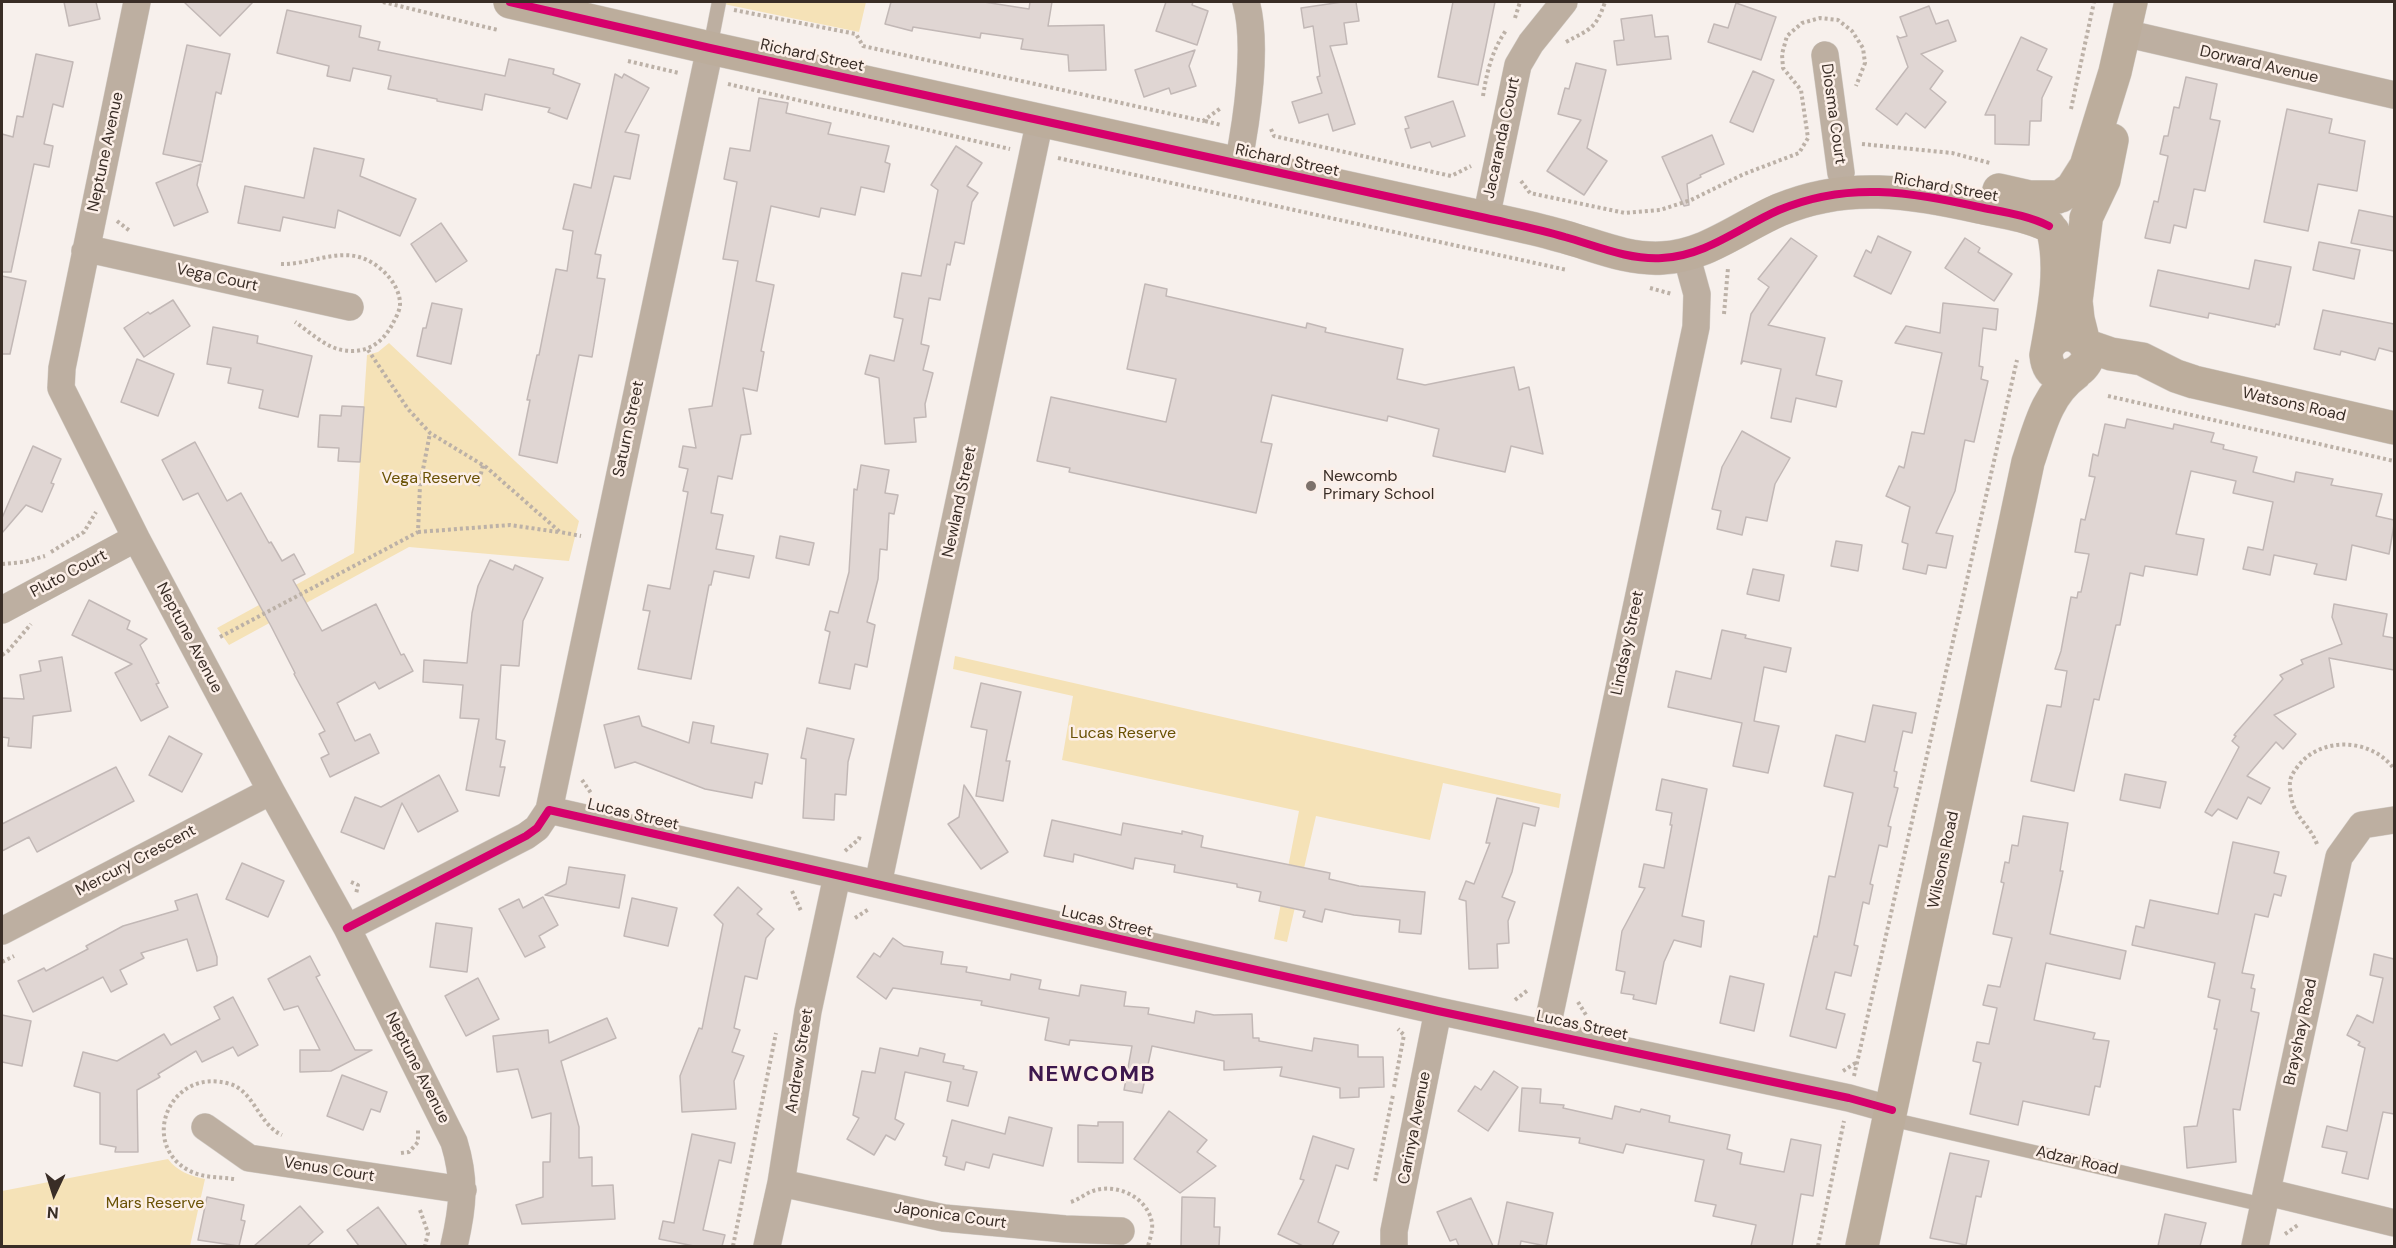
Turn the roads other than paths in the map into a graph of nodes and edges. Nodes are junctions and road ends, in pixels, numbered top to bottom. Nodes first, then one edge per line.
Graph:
1 (137, 2) edge
2 (510, 2) edge
3 (1246, 2) edge
4 (1564, 2) edge
5 (2131, 2) edge
6 (719, 4) edge
7 (2124, 33) junction
8 (710, 48) junction
9 (1825, 55) dead end
10 (2115, 72) junction
11 (2394, 95) edge
12 (1040, 120) junction
13 (1238, 164) junction
14 (1842, 183) junction
15 (2055, 213) junction
16 (1486, 218) junction
17 (2086, 219) junction
18 (1683, 244) junction
19 (85, 251) junction
20 (350, 307) dead end
21 (2037, 353) junction
22 (2081, 359) junction
23 (2394, 428) edge
24 (2026, 473) junction
25 (136, 538) junction
26 (2, 610) edge
27 (271, 791) junction
28 (549, 810) junction
29 (2394, 820) edge
30 (840, 864) junction
31 (880, 872) junction
32 (356, 923) junction
33 (2, 931) edge
34 (1438, 1011) junction
35 (1546, 1032) junction
36 (1891, 1115) junction
37 (205, 1127) dead end
38 (781, 1183) junction
39 (463, 1190) junction
40 (2266, 1198) junction
41 (2394, 1223) edge
42 (1121, 1231) dead end
43 (454, 1246) edge
44 (766, 1246) edge
45 (1394, 1246) edge
46 (1862, 1246) edge
47 (2255, 1246) edge

1 - 19 street, Neptune Avenue
2 - 8 street, Richard Street
3 - 13 street
4 - 16 street, Jacaranda Court
5 - 7 street
6 - 8 lane
7 - 10 street
7 - 11 street, Dorward Avenue
8 - 12 street, Richard Street
8 - 28 street, Saturn Street
9 - 14 street, Diosma Court
10 - 15 street
10 - 17 street
12 - 13 street, Richard Street
12 - 31 street, Newland Street
13 - 16 street, Richard Street
14 - 15 street, Richard Street
14 - 18 street, Richard Street
15 - 17 street
15 - 21 street, Wilsons Road
16 - 18 street, Richard Street
17 - 22 street
18 - 35 street, Lindsay Street
19 - 20 street, Vega Court
19 - 25 street, Neptune Avenue
21 - 22 street, Watsons Road
21 - 24 street, Wilsons Road
22 - 23 street, Watsons Road
22 - 24 street, Wilsons Road
24 - 36 street, Wilsons Road
25 - 26 street, Pluto Court
25 - 27 street, Neptune Avenue
27 - 32 street, Neptune Avenue
27 - 33 street, Mercury Crescent
28 - 30 street, Lucas Street
28 - 32 street
29 - 40 street, Brayshay Road
30 - 31 street, Lucas Street
30 - 38 street, Andrew Street
31 - 34 street, Lucas Street
32 - 39 street, Neptune Avenue
34 - 35 street, Lucas Street
34 - 45 street, Carinya Avenue
35 - 36 street, Lucas Street
36 - 40 lane, Adzar Road
36 - 46 street, Wilsons Road
37 - 39 street, Venus Court
38 - 42 street, Japonica Court
38 - 44 street, Andrew Street
39 - 43 street, Neptune Avenue
40 - 41 street, Adzar Road
40 - 47 street, Brayshay Road

